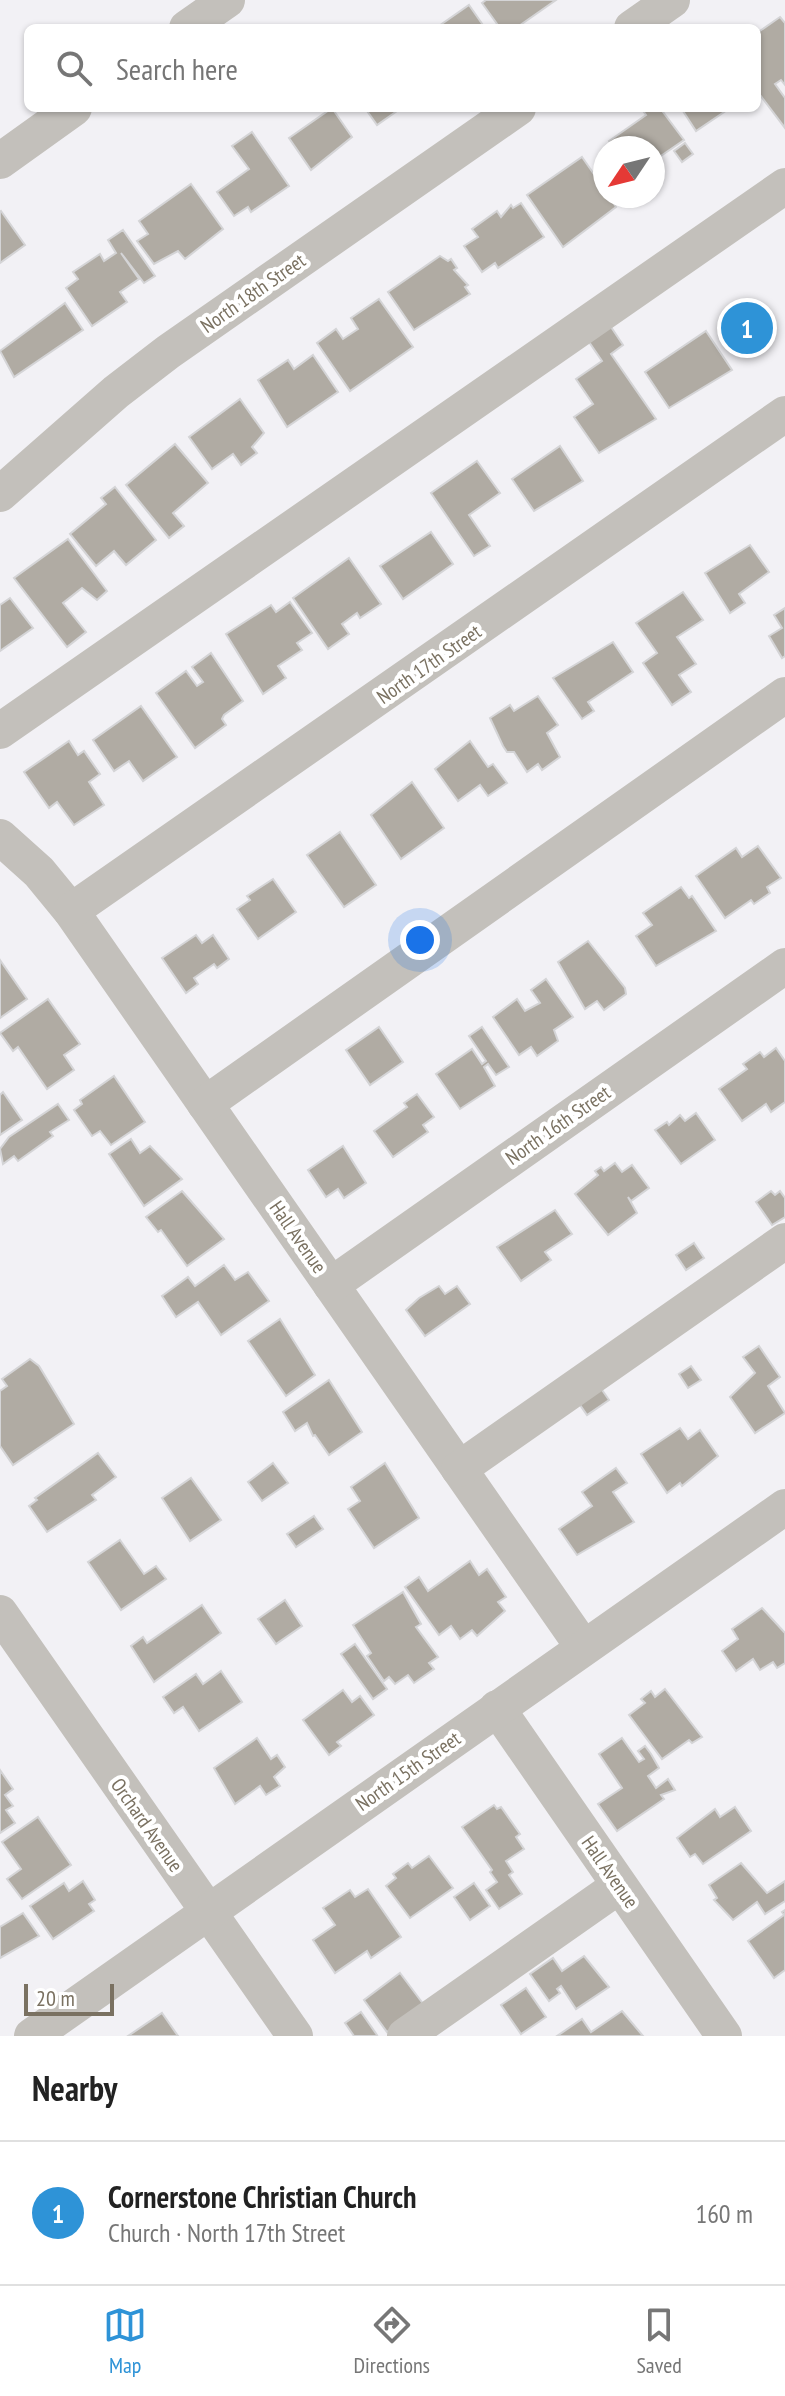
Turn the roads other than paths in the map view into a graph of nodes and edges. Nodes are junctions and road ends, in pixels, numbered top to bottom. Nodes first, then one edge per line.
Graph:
1 (227, 0) edge
2 (672, 0) edge
3 (193, 24) edge
4 (638, 24) edge
5 (68, 112) edge
6 (512, 112) edge
7 (0, 161) edge
8 (785, 186) edge
9 (785, 414) edge
10 (0, 494) edge
11 (785, 695) edge
12 (0, 731) edge
13 (0, 837) edge
14 (71, 911) junction
15 (785, 966) edge
16 (205, 1104) junction
17 (785, 1241) edge
18 (331, 1285) junction
19 (459, 1469) junction
20 (785, 1507) edge
21 (0, 1613) edge
22 (583, 1647) junction
23 (497, 1708) junction
24 (619, 1886) junction
25 (208, 1913) junction
26 (32, 2036) edge
27 (295, 2036) edge
28 (405, 2036) edge
29 (724, 2036) edge

1 - 3 street
2 - 4 street
5 - 7 street
6 - 10 street, North 18th Street
8 - 12 street
9 - 14 street, North 17th Street
11 - 16 street
13 - 14 street, Hall Avenue
14 - 16 street, Hall Avenue
15 - 18 street, North 16th Street
16 - 18 street, Hall Avenue
17 - 19 street
18 - 19 street, Hall Avenue
19 - 22 street, Hall Avenue
20 - 22 street, North 15th Street
21 - 25 street, Orchard Avenue
22 - 23 street, North 15th Street
23 - 24 street, Hall Avenue
23 - 25 street, North 15th Street
24 - 28 street
24 - 29 street, Hall Avenue
25 - 26 street, North 15th Street
25 - 27 street, Orchard Avenue

